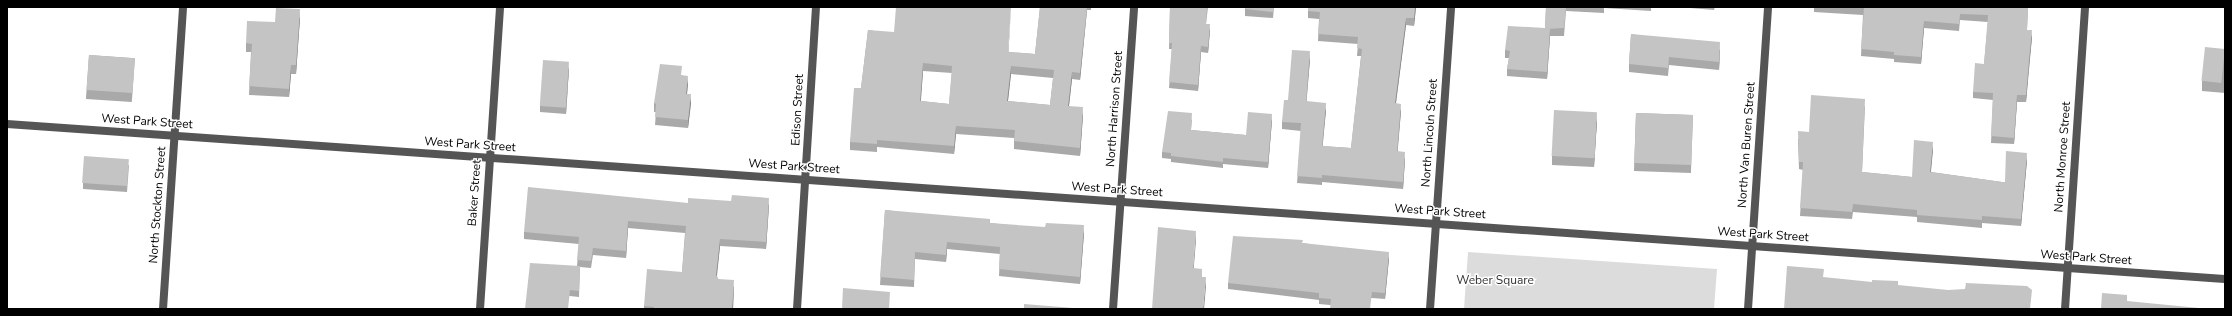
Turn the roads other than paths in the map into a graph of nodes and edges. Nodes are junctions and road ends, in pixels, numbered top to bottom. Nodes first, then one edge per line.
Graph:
1 (183, 7) edge
2 (500, 7) edge
3 (816, 7) edge
4 (1134, 7) edge
5 (1451, 7) edge
6 (1768, 7) edge
7 (2085, 7) edge
8 (7, 124) edge
9 (174, 136) junction
10 (490, 158) junction
11 (806, 180) junction
12 (1121, 202) junction
13 (1436, 224) junction
14 (1752, 246) junction
15 (2067, 268) junction
16 (2225, 279) edge
17 (163, 309) edge
18 (480, 309) edge
19 (797, 309) edge
20 (1113, 309) edge
21 (1430, 309) edge
22 (1748, 309) edge
23 (2065, 309) edge

1 - 9 street, North Stockton Street
2 - 10 street, Baker Street
3 - 11 street, Edison Street
4 - 12 street, North Harrison Street
5 - 13 street, North Lincoln Street
6 - 14 street, North Van Buren Street
7 - 15 street, North Monroe Street
8 - 9 street, West Park Street
9 - 10 street, West Park Street
9 - 17 street, North Stockton Street
10 - 11 street, West Park Street
10 - 18 street, Baker Street
11 - 12 street, West Park Street
11 - 19 street, Edison Street
12 - 13 street, West Park Street
12 - 20 street, North Harrison Street
13 - 14 street, West Park Street
13 - 21 street, North Lincoln Street
14 - 15 street, West Park Street
14 - 22 street, North Van Buren Street
15 - 16 street, West Park Street
15 - 23 street, North Monroe Street

